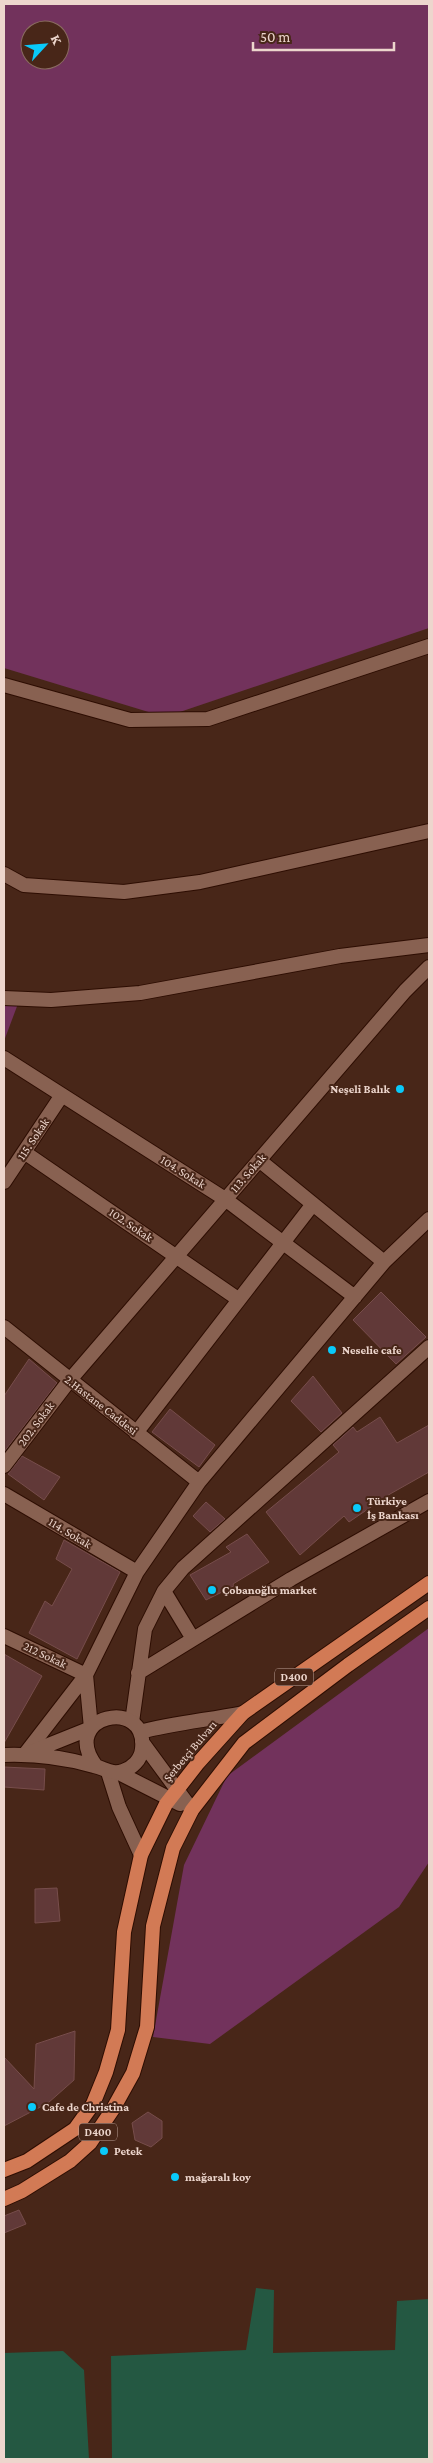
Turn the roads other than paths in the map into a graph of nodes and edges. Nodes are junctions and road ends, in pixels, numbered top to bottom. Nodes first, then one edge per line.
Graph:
1 (429, 646) edge
2 (4, 685) edge
3 (429, 831) edge
4 (4, 874) edge
5 (429, 945) edge
6 (429, 967) edge
7 (4, 998) edge
8 (4, 1058) edge
9 (62, 1095) junction
10 (24, 1152) junction
11 (259, 1160) junction
12 (4, 1182) edge
13 (225, 1199) junction
14 (313, 1204) junction
15 (429, 1219) edge
16 (282, 1242) junction
17 (176, 1256) junction
18 (384, 1262) junction
19 (355, 1297) junction
20 (238, 1299) junction
21 (4, 1327) edge
22 (429, 1347) edge
23 (69, 1381) junction
24 (136, 1433) junction
25 (4, 1466) edge
26 (199, 1482) junction
27 (4, 1494) edge
28 (429, 1502) edge
29 (137, 1572) junction
30 (429, 1583) edge
31 (164, 1591) junction
32 (429, 1608) edge
33 (4, 1636) edge
34 (193, 1639) junction
35 (138, 1673) junction
36 (86, 1675) junction
37 (243, 1712) junction
38 (91, 1728) junction
39 (138, 1732) junction
40 (25, 1754) junction
41 (4, 1755) edge
42 (107, 1770) junction
43 (173, 1794) junction
44 (192, 1810) junction
45 (141, 1855) junction
46 (4, 2170) edge
47 (4, 2199) edge

1 - 2 street
3 - 4 street
5 - 7 street
6 - 11 street, 113. Sokak
8 - 9 street, 104. Sokak
9 - 10 street, 115. Sokak
9 - 13 street, 104. Sokak
10 - 12 street, 115. Sokak
10 - 17 street, 102. Sokak
11 - 13 street, 113. Sokak
11 - 14 street
13 - 16 street, 104. Sokak
13 - 17 street, 113. Sokak
14 - 16 street
14 - 18 street
15 - 18 street
16 - 19 street, 104. Sokak
16 - 20 street
17 - 20 street, 102. Sokak
17 - 23 street, 113. Sokak
18 - 19 street
19 - 26 street
20 - 24 street
21 - 23 street, 2.Hastane Caddesi
22 - 31 street
23 - 24 street, 2.Hastane Caddesi
23 - 25 street, 202. Sokak
24 - 26 street, 2.Hastane Caddesi
26 - 29 street
27 - 29 street, 114. Sokak
28 - 34 street
29 - 36 street
30 - 37 highway, Şerbetçi Bulvarı / D400
31 - 34 street
31 - 35 street
32 - 44 highway, D400
33 - 36 street, 212 Sokak
34 - 35 street
35 - 39 street
36 - 38 street
36 - 40 street
37 - 39 street
37 - 43 highway, Şerbetçi Bulvarı / D400
38 - 39 street
38 - 40 street
38 - 42 street
39 - 42 street
39 - 43 street
40 - 41 street
40 - 42 street
42 - 43 street
42 - 45 street
43 - 44 street
43 - 45 highway, Şerbetçi Bulvarı / D400
44 - 47 highway, D400
45 - 46 highway, Şerbetçi Bulvarı / D400

